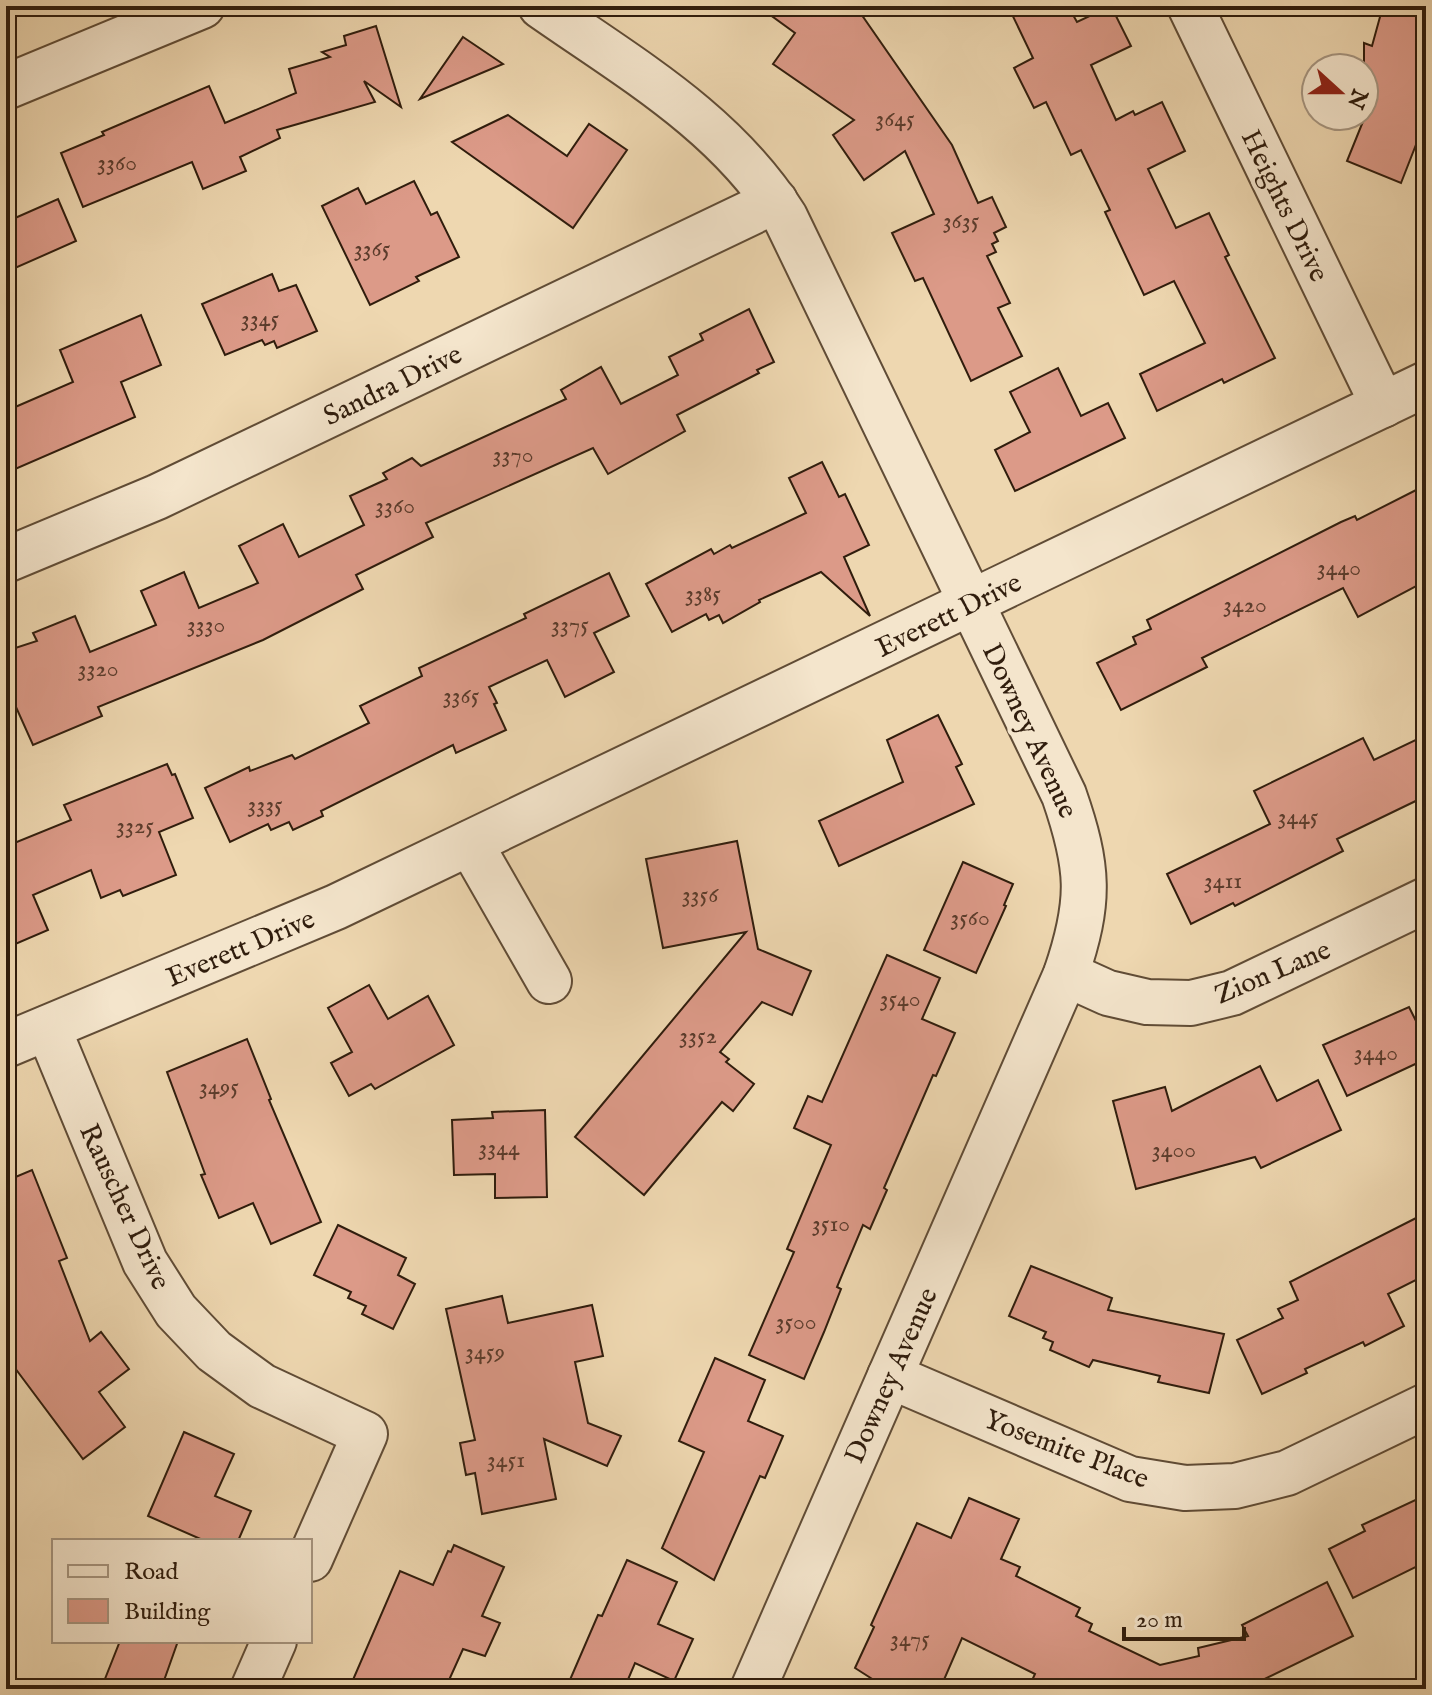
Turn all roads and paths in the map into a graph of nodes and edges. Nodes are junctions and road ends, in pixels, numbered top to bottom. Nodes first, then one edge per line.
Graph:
1 (202, 6) edge
2 (541, 6) edge
3 (1190, 6) edge
4 (6, 87) edge
5 (775, 201) junction
6 (1426, 384) edge
7 (1383, 405) junction
8 (6, 560) edge
9 (972, 603) junction
10 (470, 843) junction
11 (1426, 900) edge
12 (1066, 974) junction
13 (549, 981) dead end
14 (48, 1028) junction
15 (6, 1045) edge
16 (890, 1376) junction
17 (1426, 1406) edge
18 (312, 1554) edge
19 (273, 1643) edge
20 (253, 1689) edge
21 (753, 1689) edge

1 - 4 street
2 - 5 street, Downey Avenue
3 - 7 street, Heights Drive
5 - 8 street, Sandra Drive
5 - 9 street, Downey Avenue
6 - 7 street, Everett Drive
7 - 9 street, Everett Drive
9 - 10 street, Everett Drive
9 - 12 street, Downey Avenue
10 - 13 street
10 - 14 street, Everett Drive
11 - 12 street, Zion Lane
12 - 16 street, Downey Avenue
14 - 15 street, Everett Drive
14 - 18 street, Rauscher Drive
16 - 17 street, Yosemite Place
16 - 21 street, Downey Avenue
19 - 20 street

